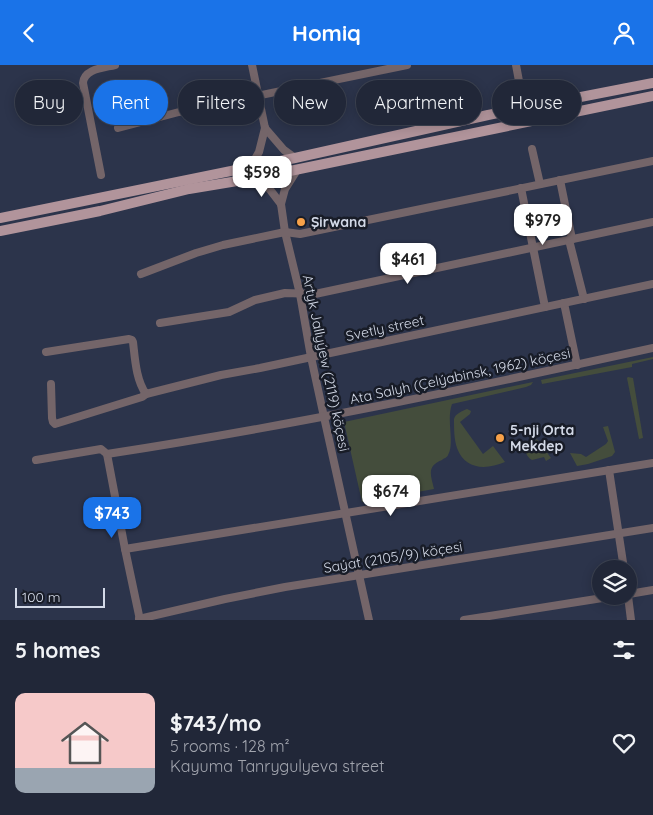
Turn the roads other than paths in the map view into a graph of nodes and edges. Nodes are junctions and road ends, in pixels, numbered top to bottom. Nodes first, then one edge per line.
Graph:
1 (114, 65) edge
2 (252, 65) edge
3 (407, 65) edge
4 (516, 65) edge
5 (255, 80) edge
6 (519, 80) edge
7 (653, 83) edge
8 (264, 94) edge
9 (653, 96) edge
10 (178, 112) edge
11 (264, 123) edge
12 (118, 127) dead end
13 (265, 128) junction
14 (532, 149) dead end
15 (295, 158) junction
16 (653, 161) edge
17 (251, 166) junction
18 (297, 170) junction
19 (101, 175) dead end
20 (256, 178) junction
21 (560, 180) junction
22 (540, 184) junction
23 (521, 188) junction
24 (281, 204) junction
25 (0, 218) edge
26 (653, 222) edge
27 (0, 231) edge
28 (285, 232) junction
29 (570, 239) junction
30 (532, 247) junction
31 (141, 274) dead end
32 (653, 284) edge
33 (300, 294) junction
34 (584, 299) junction
35 (564, 303) junction
36 (544, 307) junction
37 (160, 323) dead end
38 (653, 348) edge
39 (46, 352) dead end
40 (311, 357) junction
41 (577, 365) junction
42 (51, 385) dead end
43 (146, 394) junction
44 (324, 417) junction
45 (107, 454) junction
46 (36, 460) dead end
47 (653, 463) edge
48 (609, 470) junction
49 (345, 513) junction
50 (653, 528) edge
51 (619, 533) junction
52 (125, 549) junction
53 (623, 560) edge
54 (359, 575) junction
55 (653, 590) edge
56 (637, 593) edge
57 (592, 600) edge
58 (629, 605) edge
59 (139, 619) edge
60 (369, 620) edge
61 (464, 620) edge
62 (631, 620) edge

1 - 19 street
2 - 5 street
3 - 8 street
4 - 6 street
7 - 15 main road
9 - 18 main road
10 - 12 street
11 - 13 street
13 - 15 street
13 - 17 street
14 - 22 street
15 - 17 main road
16 - 21 street
17 - 25 main road
18 - 20 main road
18 - 24 street
20 - 24 street
20 - 27 main road
21 - 22 street
21 - 29 street
22 - 23 street
23 - 28 street
23 - 30 street
24 - 28 street, Artyk Jallyýew (2119) köçesi
26 - 29 street
28 - 31 street
28 - 33 street, Artyk Jallyýew (2119) köçesi
29 - 30 street
29 - 34 street
30 - 33 street
30 - 36 street
32 - 34 street, Svetly street
33 - 37 street
33 - 40 street, Artyk Jallyýew (2119) köçesi
34 - 35 street, Svetly street
35 - 36 street, Svetly street
35 - 41 street
36 - 40 street, Svetly street
38 - 41 street, Ata Salyh (Çelýabinsk, 1962) köçesi
39 - 43 street
40 - 43 street, Svetly street
40 - 44 street, Artyk Jallyýew (2119) köçesi
41 - 44 street, Ata Salyh (Çelýabinsk, 1962) köçesi
42 - 43 street, Svetly street
44 - 45 street, Ata Salyh (Çelýabinsk, 1962) köçesi
44 - 49 street, Artyk Jallyýew (2119) köçesi
45 - 46 street, Ata Salyh (Çelýabinsk, 1962) köçesi
45 - 52 street
47 - 48 street
48 - 49 street
48 - 51 street
49 - 52 street
49 - 54 street, Artyk Jallyýew (2119) köçesi
50 - 51 street, Saýat (2105/9) köçesi
51 - 53 street
51 - 54 street, Saýat (2105/9) köçesi
52 - 59 street
54 - 59 street, Saýat (2105/9) köçesi
54 - 60 street, Artyk Jallyýew (2119) köçesi
55 - 56 street
57 - 61 street
58 - 62 street

